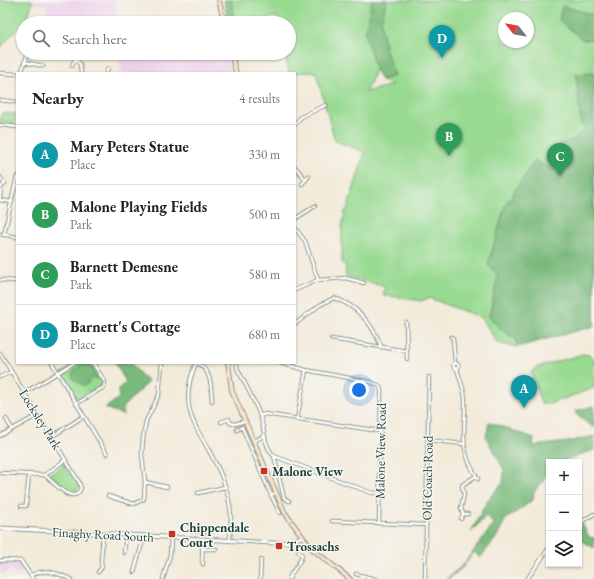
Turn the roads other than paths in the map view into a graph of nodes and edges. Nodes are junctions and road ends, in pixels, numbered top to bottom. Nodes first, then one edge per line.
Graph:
1 (219, 0) edge
2 (222, 16) edge
3 (75, 60) edge
4 (77, 60) edge
5 (233, 60) edge
6 (24, 62) joint
7 (43, 66) dead end
8 (72, 66) dead end
9 (108, 68) dead end
10 (21, 72) edge
11 (81, 72) edge
12 (106, 72) edge
13 (236, 72) edge
14 (0, 73) edge
15 (16, 74) edge
16 (0, 100) edge
17 (16, 102) edge
18 (326, 105) dead end
19 (296, 124) edge
20 (0, 125) edge
21 (16, 127) edge
22 (296, 168) edge
23 (309, 176) dead end
24 (0, 177) edge
25 (306, 180) junction
26 (16, 181) edge
27 (302, 184) dead end
28 (0, 186) edge
29 (0, 199) edge
30 (12, 202) junction
31 (315, 206) dead end
32 (296, 218) edge
33 (296, 229) edge
34 (0, 234) edge
35 (4, 235) junction
36 (16, 237) edge
37 (0, 280) edge
38 (318, 280) junction
39 (16, 281) edge
40 (364, 283) dead end
41 (296, 290) edge
42 (406, 322) dead end
43 (296, 323) edge
44 (450, 336) dead end
45 (331, 339) dead end
46 (381, 346) junction
47 (407, 350) junction
48 (0, 353) edge
49 (407, 359) dead end
50 (52, 364) edge
51 (72, 364) edge
52 (95, 364) edge
53 (162, 364) edge
54 (197, 364) edge
55 (198, 364) edge
56 (228, 364) edge
57 (237, 364) edge
58 (284, 364) edge
59 (306, 370) junction
60 (11, 372) junction
61 (57, 373) junction
62 (0, 377) edge
63 (429, 377) dead end
64 (24, 393) junction
65 (212, 401) dead end
66 (76, 404) junction
67 (38, 415) junction
68 (84, 416) junction
69 (260, 416) junction
70 (6, 419) dead end
71 (297, 419) junction
72 (245, 421) junction
73 (221, 422) dead end
74 (12, 429) junction
75 (237, 430) dead end
76 (380, 431) junction
77 (0, 436) edge
78 (264, 436) junction
79 (51, 437) junction
80 (428, 440) junction
81 (254, 441) junction
82 (464, 444) junction
83 (107, 454) dead end
84 (274, 456) junction
85 (66, 460) junction
86 (0, 473) edge
87 (29, 474) junction
88 (45, 475) junction
89 (476, 476) junction
90 (478, 479) dead end
91 (145, 482) junction
92 (167, 487) dead end
93 (225, 488) junction
94 (198, 493) dead end
95 (275, 493) junction
96 (379, 493) junction
97 (271, 495) junction
98 (108, 496) dead end
99 (289, 502) dead end
100 (22, 506) dead end
101 (280, 513) dead end
102 (463, 514) junction
103 (468, 514) dead end
104 (594, 514) edge
105 (461, 519) dead end
106 (332, 521) dead end
107 (582, 521) edge
108 (379, 523) junction
109 (426, 525) junction
110 (0, 528) edge
111 (190, 529) dead end
112 (199, 531) junction
113 (204, 533) dead end
114 (103, 534) junction
115 (126, 535) junction
116 (144, 536) junction
117 (301, 537) junction
118 (171, 538) junction
119 (201, 539) junction
120 (230, 540) junction
121 (202, 549) junction
122 (216, 549) dead end
123 (298, 551) dead end
124 (546, 552) edge
125 (124, 553) dead end
126 (261, 560) dead end
127 (0, 561) edge
128 (203, 564) dead end
129 (98, 572) dead end
130 (134, 572) dead end
131 (356, 574) dead end
132 (31, 575) junction
133 (33, 579) edge
134 (71, 579) edge
135 (163, 579) edge
136 (260, 579) edge
137 (289, 579) edge
138 (350, 579) edge
139 (376, 579) edge
140 (425, 579) edge
141 (527, 579) edge

1 - 2 main road
3 - 8 street
4 - 11 street
5 - 13 main road
6 - 7 street
6 - 10 street
9 - 12 street
14 - 15 street
16 - 17 street
18 - 19 street
20 - 21 street
22 - 25 street
23 - 25 street
24 - 28 street
25 - 27 street
26 - 30 street
28 - 29 street
29 - 30 street
30 - 35 street
31 - 32 street
33 - 38 street
34 - 35 street
35 - 36 street
37 - 39 street
38 - 40 street
38 - 41 street
42 - 47 street
43 - 46 street
44 - 82 street
45 - 46 street
46 - 47 street
47 - 49 street
48 - 60 street, Locksley Park
50 - 61 street
51 - 61 street
52 - 66 street
53 - 91 street
54 - 93 street
55 - 65 street
56 - 72 main road
57 - 69 street
58 - 59 street, Malone View Road
59 - 71 street
59 - 76 street, Malone View Road
60 - 62 street
60 - 64 street, Locksley Park
61 - 64 street
61 - 66 street
63 - 80 street, Old Coach Road
64 - 67 street, Locksley Park
66 - 68 street
67 - 74 street
67 - 79 street, Locksley Park
68 - 79 street
68 - 83 street
69 - 71 street
69 - 78 street
70 - 74 street
71 - 76 street
72 - 73 street
72 - 81 main road
74 - 77 street
75 - 97 street
76 - 96 street, Malone View Road
78 - 81 street
78 - 84 street
79 - 85 street, Locksley Park
80 - 82 street
80 - 109 street, Old Coach Road
81 - 95 main road
82 - 89 street
84 - 96 street
84 - 99 street
85 - 88 street
85 - 88 street, Locksley Park
86 - 87 street
87 - 88 street
87 - 100 street
89 - 90 street
89 - 102 street
91 - 92 street
91 - 98 street
93 - 94 street
93 - 120 street
95 - 97 street
95 - 117 main road
96 - 108 street, Malone View Road
97 - 101 street
102 - 103 street
102 - 105 street
104 - 107 street
106 - 108 street
108 - 109 street
109 - 140 street, Old Coach Road
110 - 114 street, Finaghy Road South
111 - 112 street
112 - 113 street
112 - 119 street
114 - 115 street, Finaghy Road South
114 - 129 street
115 - 116 street, Finaghy Road South
115 - 125 street
116 - 118 street, Finaghy Road South
116 - 130 street
117 - 120 street, Finaghy Road South
117 - 138 main road
118 - 119 street, Finaghy Road South
118 - 135 street
119 - 120 street, Finaghy Road South
119 - 121 street
121 - 122 street
121 - 128 street
123 - 137 street
124 - 141 street
126 - 136 street
127 - 132 street
131 - 139 street
132 - 133 street
132 - 134 street

